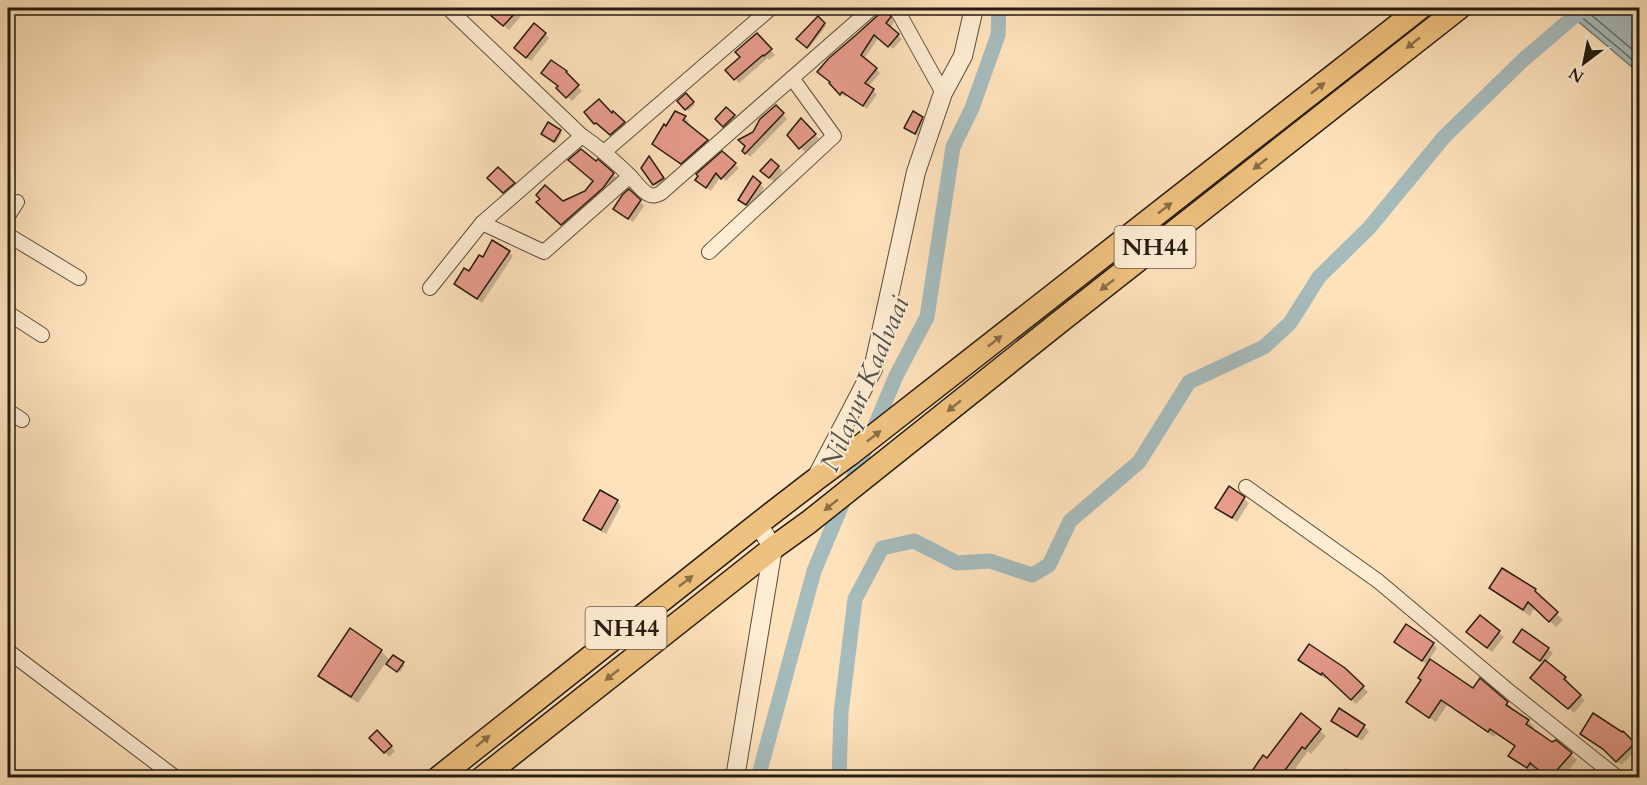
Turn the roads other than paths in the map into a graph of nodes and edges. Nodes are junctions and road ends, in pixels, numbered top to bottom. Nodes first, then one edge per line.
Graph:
1 (771, 8) edge
2 (872, 8) edge
3 (896, 8) edge
4 (974, 8) edge
5 (1420, 8) edge
6 (1459, 8) edge
7 (451, 11) dead end
8 (792, 78) junction
9 (943, 93) junction
10 (582, 136) junction
11 (604, 152) junction
12 (630, 176) junction
13 (17, 202) dead end
14 (8, 216) edge
15 (482, 223) junction
16 (8, 235) edge
17 (709, 252) dead end
18 (79, 278) dead end
19 (430, 288) dead end
20 (8, 313) edge
21 (42, 335) dead end
22 (8, 411) edge
23 (22, 420) dead end
24 (815, 480) junction
25 (1246, 487) dead end
26 (758, 524) junction
27 (773, 548) junction
28 (8, 651) edge
29 (176, 777) edge
30 (438, 777) edge
31 (482, 777) edge
32 (735, 777) edge
33 (1618, 777) edge

1 - 11 street
2 - 8 street
3 - 9 street
4 - 9 street
24 -> 5 highway, NH44
6 -> 27 highway, NH44
7 - 10 street
8 - 12 street
8 - 17 street
9 - 24 street
10 - 11 street
10 - 15 street
11 - 12 street
12 - 15 street
13 - 14 street
15 - 19 street
16 - 18 street
20 - 21 street
22 - 23 street
24 - 26 highway, NH44
25 - 33 street
26 - 27 street
30 -> 26 highway, NH44
27 -> 31 highway, NH44
27 - 32 street
28 - 29 street

